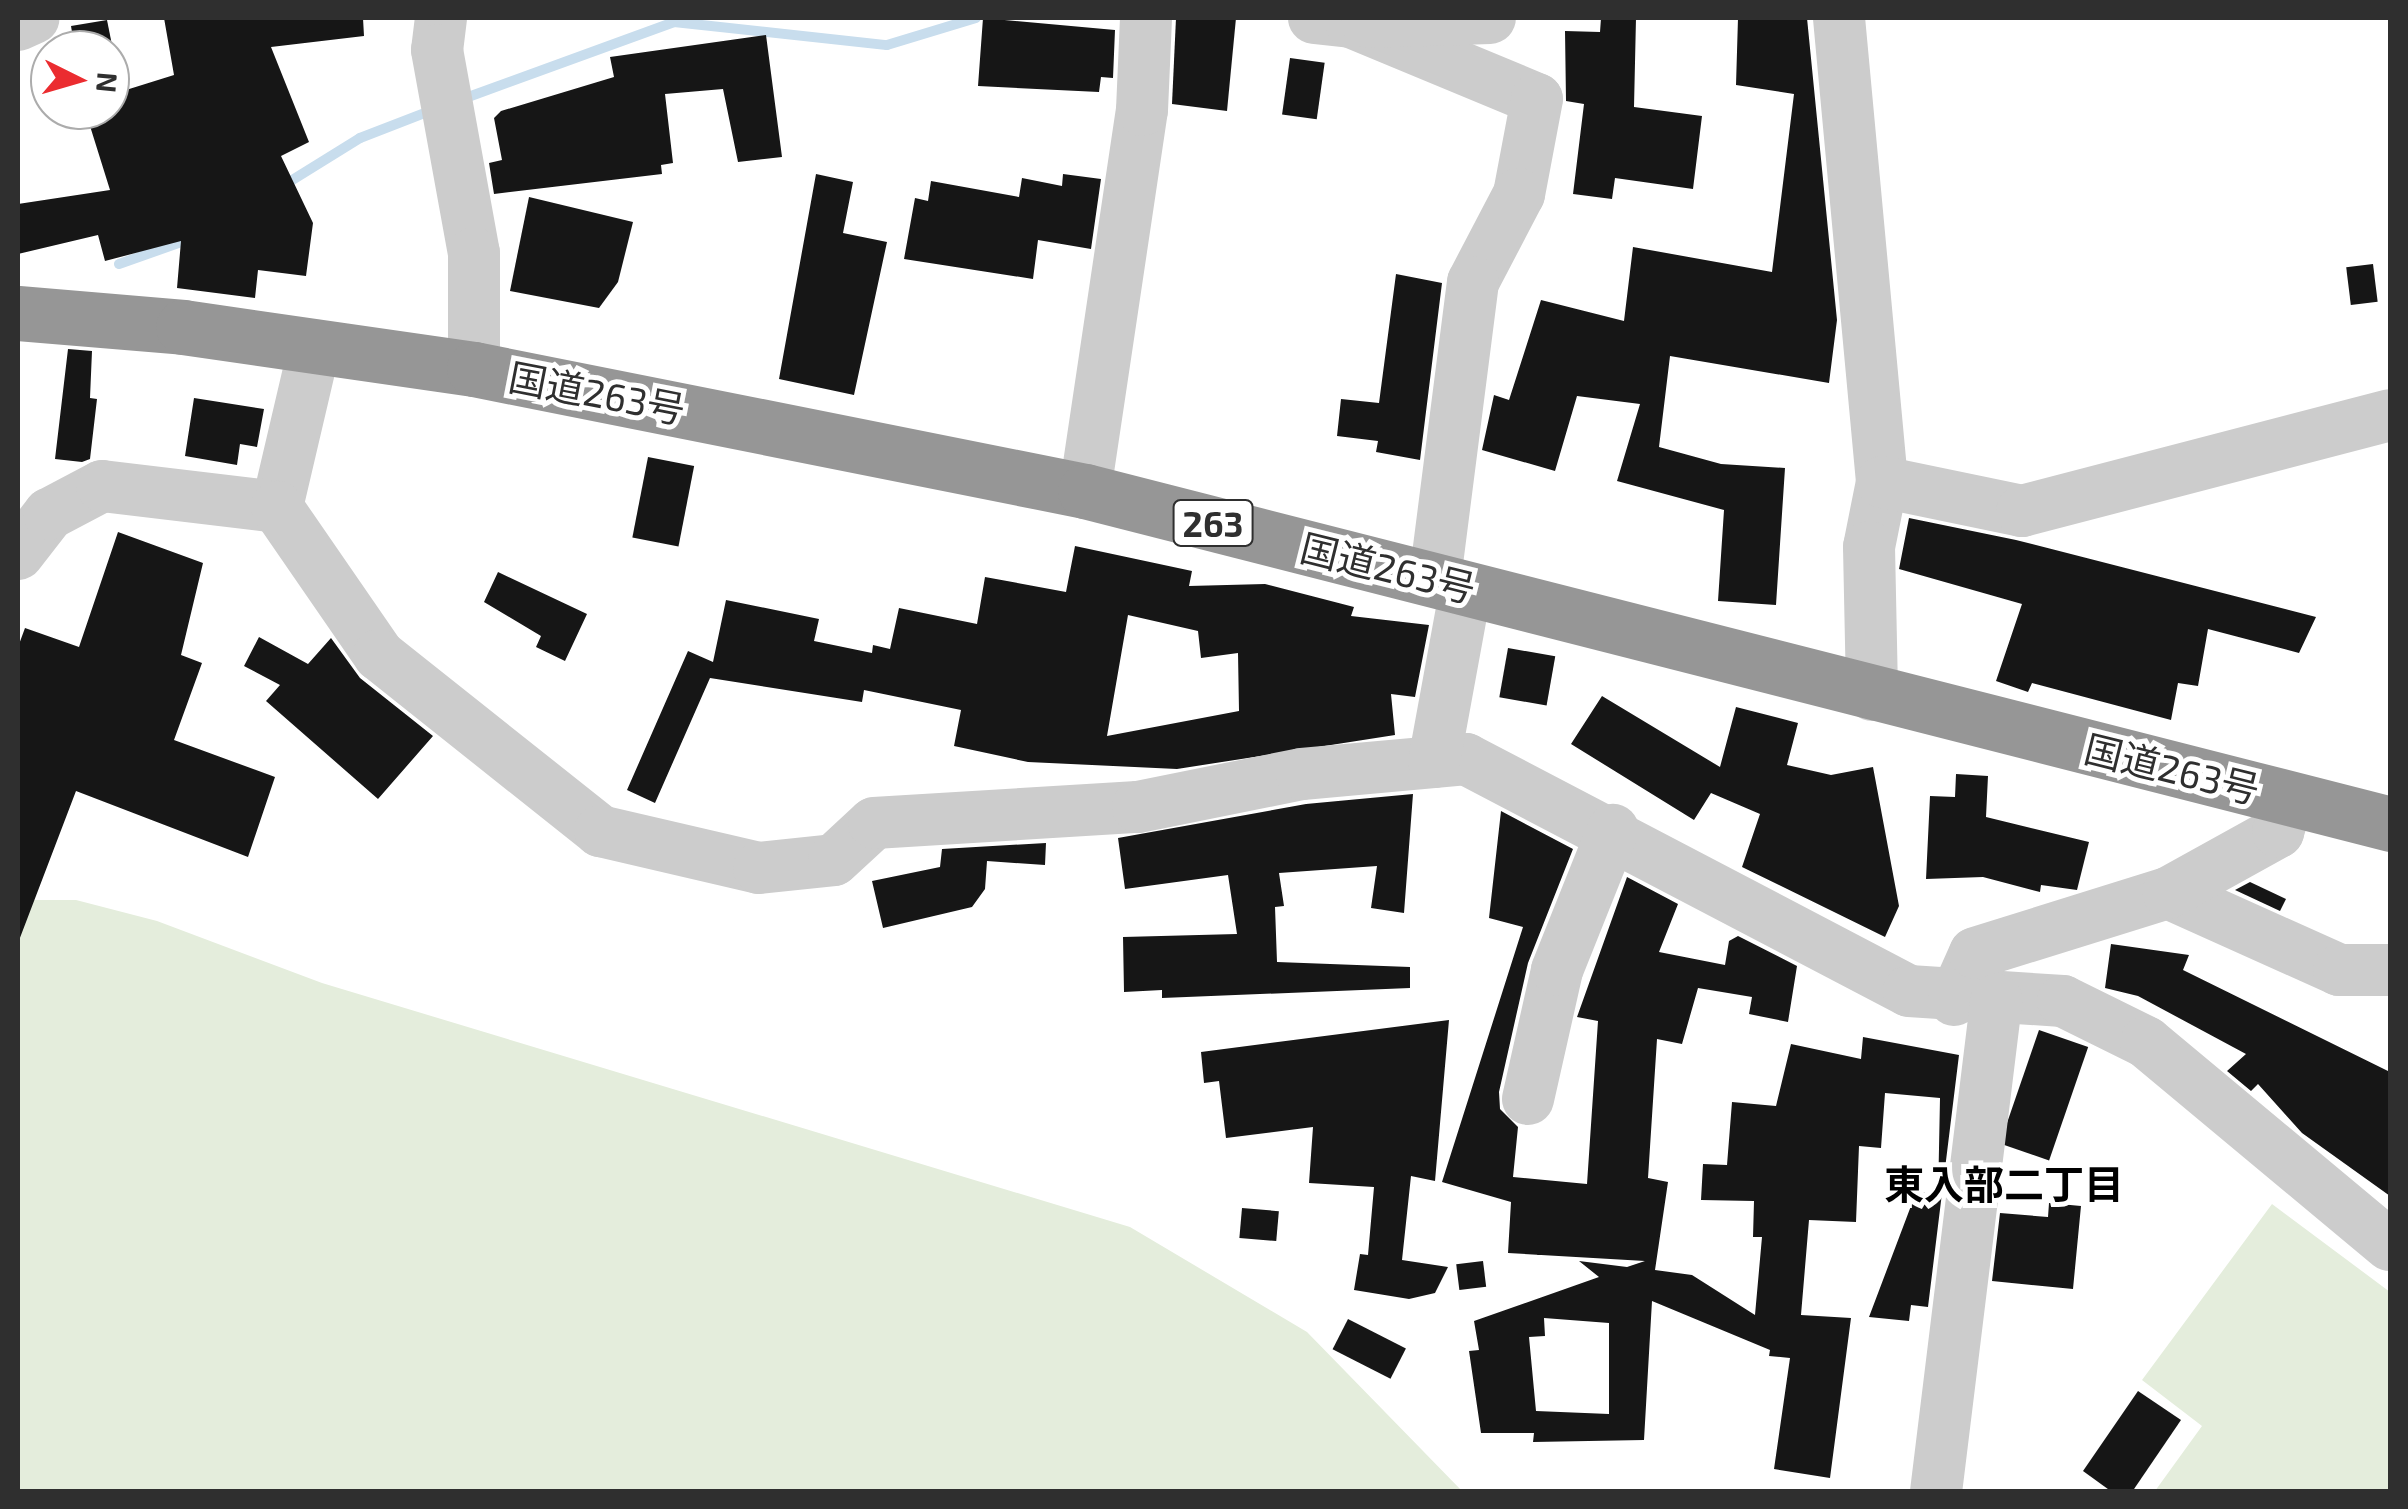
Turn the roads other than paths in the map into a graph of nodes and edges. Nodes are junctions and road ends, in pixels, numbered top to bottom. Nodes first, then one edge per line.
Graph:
1 (34, 18) edge
2 (441, 18) edge
3 (1146, 18) edge
4 (1490, 18) edge
5 (1839, 18) edge
6 (1332, 20) edge
7 (18, 25) edge
8 (18, 314) edge
9 (315, 344) junction
10 (474, 368) junction
11 (2390, 416) edge
12 (1882, 482) junction
13 (1085, 492) junction
14 (277, 507) junction
15 (18, 554) edge
16 (1450, 583) junction
17 (1872, 694) junction
18 (1434, 762) junction
19 (2288, 798) junction
20 (2390, 824) edge
21 (1613, 830) junction
22 (2168, 893) junction
23 (2390, 970) edge
24 (1974, 1000) junction
25 (1528, 1099) dead end
26 (2390, 1245) edge
27 (1936, 1492) edge

1 - 7 street
2 - 10 street
3 - 13 street
4 - 6 street
5 - 12 street
6 - 16 street
8 - 9 highway, 国道263号 / 263
9 - 10 highway, 国道263号 / 263
9 - 14 street
10 - 13 highway, 国道263号 / 263
11 - 12 street
12 - 17 street
13 - 16 highway, 国道263号 / 263
14 - 15 street
14 - 18 street
16 - 17 highway, 国道263号 / 263
16 - 18 street
17 - 19 highway, 国道263号 / 263
18 - 21 street
19 - 20 highway, 国道263号 / 263
19 - 22 street
21 - 24 street
21 - 25 street
22 - 23 street
22 - 24 street
24 - 26 street
24 - 27 street

